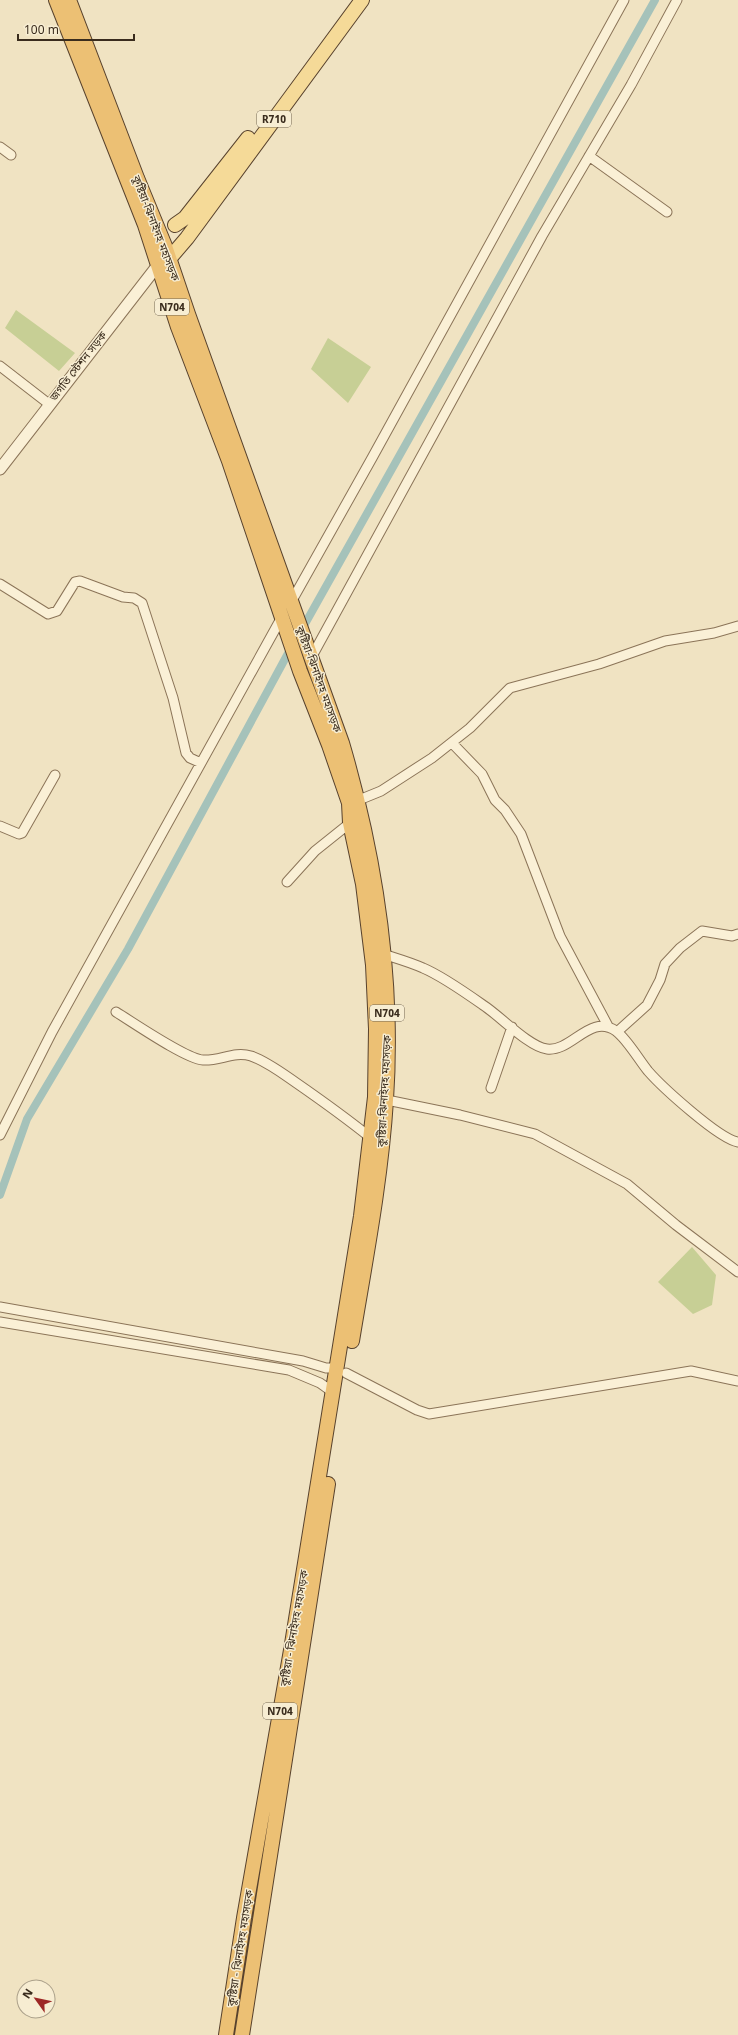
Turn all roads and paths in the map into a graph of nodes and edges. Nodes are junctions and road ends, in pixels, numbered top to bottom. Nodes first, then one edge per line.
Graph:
1 (56, 0) edge
2 (69, 0) edge
3 (350, 0) edge
4 (362, 0) edge
5 (624, 0) edge
6 (677, 0) edge
7 (334, 29) junction
8 (0, 147) edge
9 (11, 155) dead end
10 (589, 156) junction
11 (667, 212) dead end
12 (151, 225) junction
13 (175, 225) junction
14 (187, 238) junction
15 (164, 262) junction
16 (0, 366) edge
17 (49, 404) junction
18 (237, 466) junction
19 (0, 469) edge
20 (0, 584) edge
21 (293, 606) junction
22 (282, 617) junction
23 (738, 626) edge
24 (310, 657) junction
25 (452, 743) junction
26 (201, 763) junction
27 (55, 775) dead end
28 (353, 802) junction
29 (350, 823) junction
30 (0, 826) edge
31 (287, 882) dead end
32 (738, 934) edge
33 (378, 952) junction
34 (116, 1012) dead end
35 (608, 1026) junction
36 (512, 1027) junction
37 (617, 1032) junction
38 (491, 1088) dead end
39 (380, 1098) junction
40 (0, 1135) edge
41 (371, 1138) junction
42 (738, 1142) edge
43 (738, 1272) edge
44 (0, 1307) edge
45 (0, 1322) edge
46 (339, 1381) junction
47 (738, 1381) edge
48 (226, 2035) edge
49 (242, 2035) edge

1 - 12 highway, কুষ্টিয়া-ঝিনাইদহ মহাসড়ক / N704
2 - 12 highway, কুষ্টিয়া-ঝিনাইদহ মহাসড়ক / N704
3 - 7 main road, R710
4 - 7 main road, R710
5 - 21 street
6 - 10 street
7 - 13 main road, R710
7 - 14 main road, R710
8 - 9 street
10 - 11 street
10 - 24 street
12 - 13 main road
12 - 15 highway, কুষ্টিয়া-ঝিনাইদহ মহাসড়ক / N704
13 - 14 main road
14 - 15 main road, R710
15 - 17 street, জগতি স্টেশন সড়ক
15 - 18 highway, কুষ্টিয়া-ঝিনাইদহ মহাসড়ক / N704
16 - 17 street
17 - 19 street, জগতি স্টেশন সড়ক
18 - 21 highway, কুষ্টিয়া-ঝিনাইদহ মহাসড়ক / N704
18 - 22 highway, কুষ্টিয়া-ঝিনাইদহ মহাসড়ক / N704
20 - 26 street
21 - 22 street
21 - 24 highway, কুষ্টিয়া-ঝিনাইদহ মহাসড়ক / N704
22 - 26 street
22 - 28 highway, কুষ্টিয়া-ঝিনাইদহ মহাসড়ক / N704
23 - 25 street
24 - 28 highway, কুষ্টিয়া-ঝিনাইদহ মহাসড়ক / N704
25 - 28 street
25 - 35 street
26 - 40 street
27 - 30 street
28 - 29 highway, কুষ্টিয়া-ঝিনাইদহ মহাসড়ক / N704
28 - 33 highway, কুষ্টিয়া-ঝিনাইদহ মহাসড়ক / N704
29 - 31 street
29 - 33 highway, কুষ্টিয়া-ঝিনাইদহ মহাসড়ক / N704
32 - 37 street
33 - 36 street
33 - 39 highway, কুষ্টিয়া-ঝিনাইদহ মহাসড়ক / N704
34 - 41 street
35 - 36 street
35 - 37 street
36 - 38 street
37 - 42 street
39 - 41 highway, কুষ্টিয়া-ঝিনাইদহ মহাসড়ক / N704
39 - 43 street
39 - 46 highway, কুষ্টিয়া-ঝিনাইদহ মহাসড়ক / N704
41 - 46 highway, কুষ্টিয়া-ঝিনাইদহ মহাসড়ক / N704
44 - 46 street
45 - 46 street
46 - 47 street
46 - 48 highway, কুষ্টিয়া - ঝিনাইদহ মহাসড়ক / N704
46 - 49 highway, কুষ্টিয়া - ঝিনাইদহ মহাসড়ক / N704

